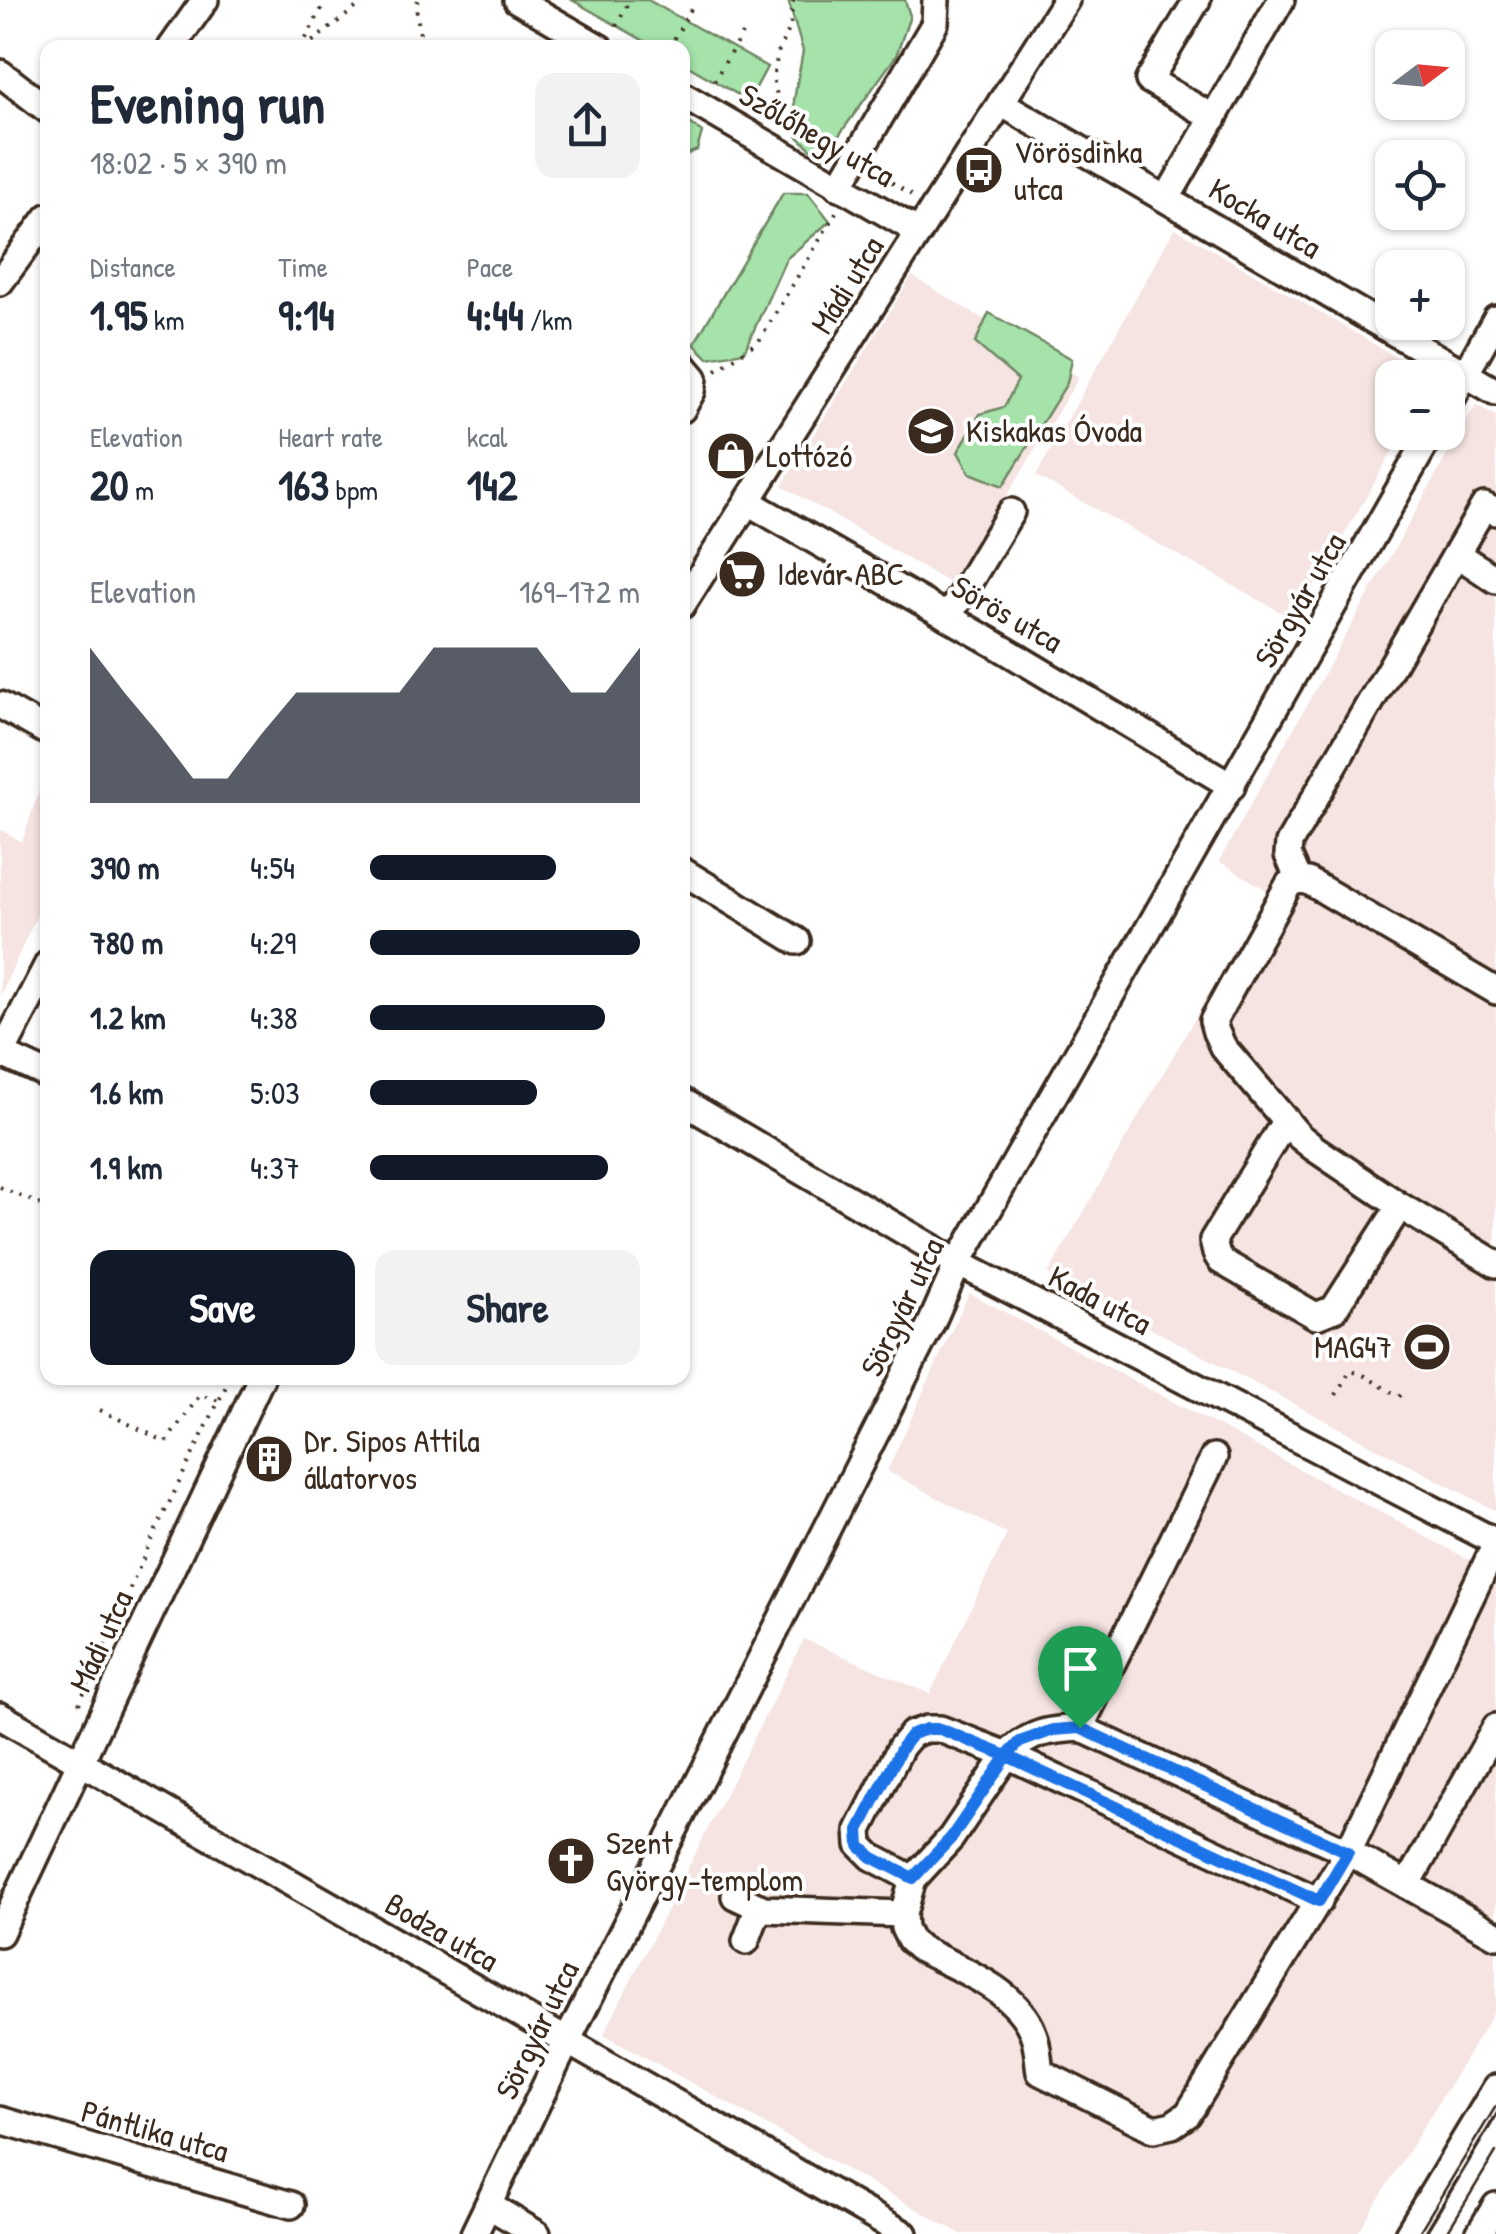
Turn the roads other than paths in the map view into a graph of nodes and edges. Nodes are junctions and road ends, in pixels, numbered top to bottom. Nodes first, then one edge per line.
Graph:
1 (205, 0) edge
2 (517, 0) edge
3 (936, 0) edge
4 (1066, 0) edge
5 (1197, 0) edge
6 (1281, 0) edge
7 (177, 40) edge
8 (586, 40) edge
9 (0, 73) edge
10 (690, 100) edge
11 (1001, 102) junction
12 (40, 104) edge
13 (1214, 118) junction
14 (839, 196) junction
15 (1167, 198) junction
16 (40, 228) edge
17 (919, 232) junction
18 (0, 282) edge
19 (1496, 319) edge
20 (1441, 360) edge
21 (1465, 374) joint
22 (1496, 392) edge
23 (1422, 450) edge
24 (748, 502) junction
25 (1011, 512) dead end
26 (1496, 512) edge
27 (1457, 554) junction
28 (1496, 580) edge
29 (690, 585) edge
30 (948, 617) junction
31 (0, 705) edge
32 (40, 728) edge
33 (1232, 786) junction
34 (690, 877) edge
35 (1298, 880) junction
36 (796, 941) dead end
37 (40, 980) edge
38 (1496, 991) edge
39 (1, 1056) edge
40 (40, 1071) edge
41 (690, 1107) edge
42 (1286, 1120) junction
43 (1400, 1206) junction
44 (958, 1263) junction
45 (1496, 1264) edge
46 (258, 1385) edge
47 (1214, 1457) dead end
48 (1496, 1543) edge
49 (0, 1716) edge
50 (1496, 1727) edge
51 (1080, 1728) junction
52 (1007, 1756) junction
53 (80, 1762) junction
54 (1348, 1852) junction
55 (913, 1878) junction
56 (1407, 1885) junction
57 (735, 1896) dead end
58 (1319, 1901) junction
59 (759, 1907) junction
60 (903, 1914) junction
61 (0, 1933) edge
62 (1496, 1935) edge
63 (746, 1940) dead end
64 (566, 2041) junction
65 (1496, 2088) edge
66 (0, 2120) edge
67 (291, 2205) dead end
68 (488, 2205) junction
69 (1496, 2206) edge
70 (474, 2234) edge
71 (537, 2234) edge
72 (904, 2234) edge
73 (1408, 2234) edge
74 (1479, 2234) edge

1 - 7 street
2 - 8 street
3 - 14 street
4 - 11 street, Mádi utca
5 - 13 street
6 - 13 street
9 - 12 street
10 - 14 street, Szőlőhegy utca
11 - 15 street, Kocka utca
11 - 17 street, Mádi utca
13 - 15 street
14 - 17 street, Szőlőhegy utca
15 - 20 street, Kocka utca
16 - 18 street
17 - 24 street, Mádi utca
19 - 21 street
21 - 22 street, Kocka utca
23 - 33 street, Sörgyár utca
24 - 29 street, Mádi utca
24 - 30 street, Sörös utca
25 - 30 street
26 - 27 street
27 - 28 street
27 - 35 street
30 - 33 street, Sörös utca
31 - 32 street
33 - 44 street, Sörgyár utca
34 - 36 street
35 - 38 street
35 - 42 street
37 - 39 street
39 - 40 street
41 - 44 street, Kada utca
42 - 43 street
42 - 43 street
43 - 45 street
44 - 48 street, Kada utca
44 - 64 street, Sörgyár utca
46 - 53 street, Mádi utca
47 - 51 street
48 - 54 street
49 - 53 street, Bodza utca
50 - 56 street
51 - 52 street
51 - 54 street
52 - 55 street
52 - 55 street
52 - 58 street
53 - 61 street, Mádi utca
53 - 64 street, Bodza utca
54 - 56 street
54 - 58 street
55 - 60 street
56 - 62 street
57 - 59 street
58 - 60 street
59 - 60 street
59 - 63 street
64 - 68 street, Sörgyár utca
64 - 72 street, Bodza utca
65 - 73 street
66 - 67 street, Pántlika utca
68 - 70 street, Sörgyár utca
68 - 71 street
69 - 74 street

